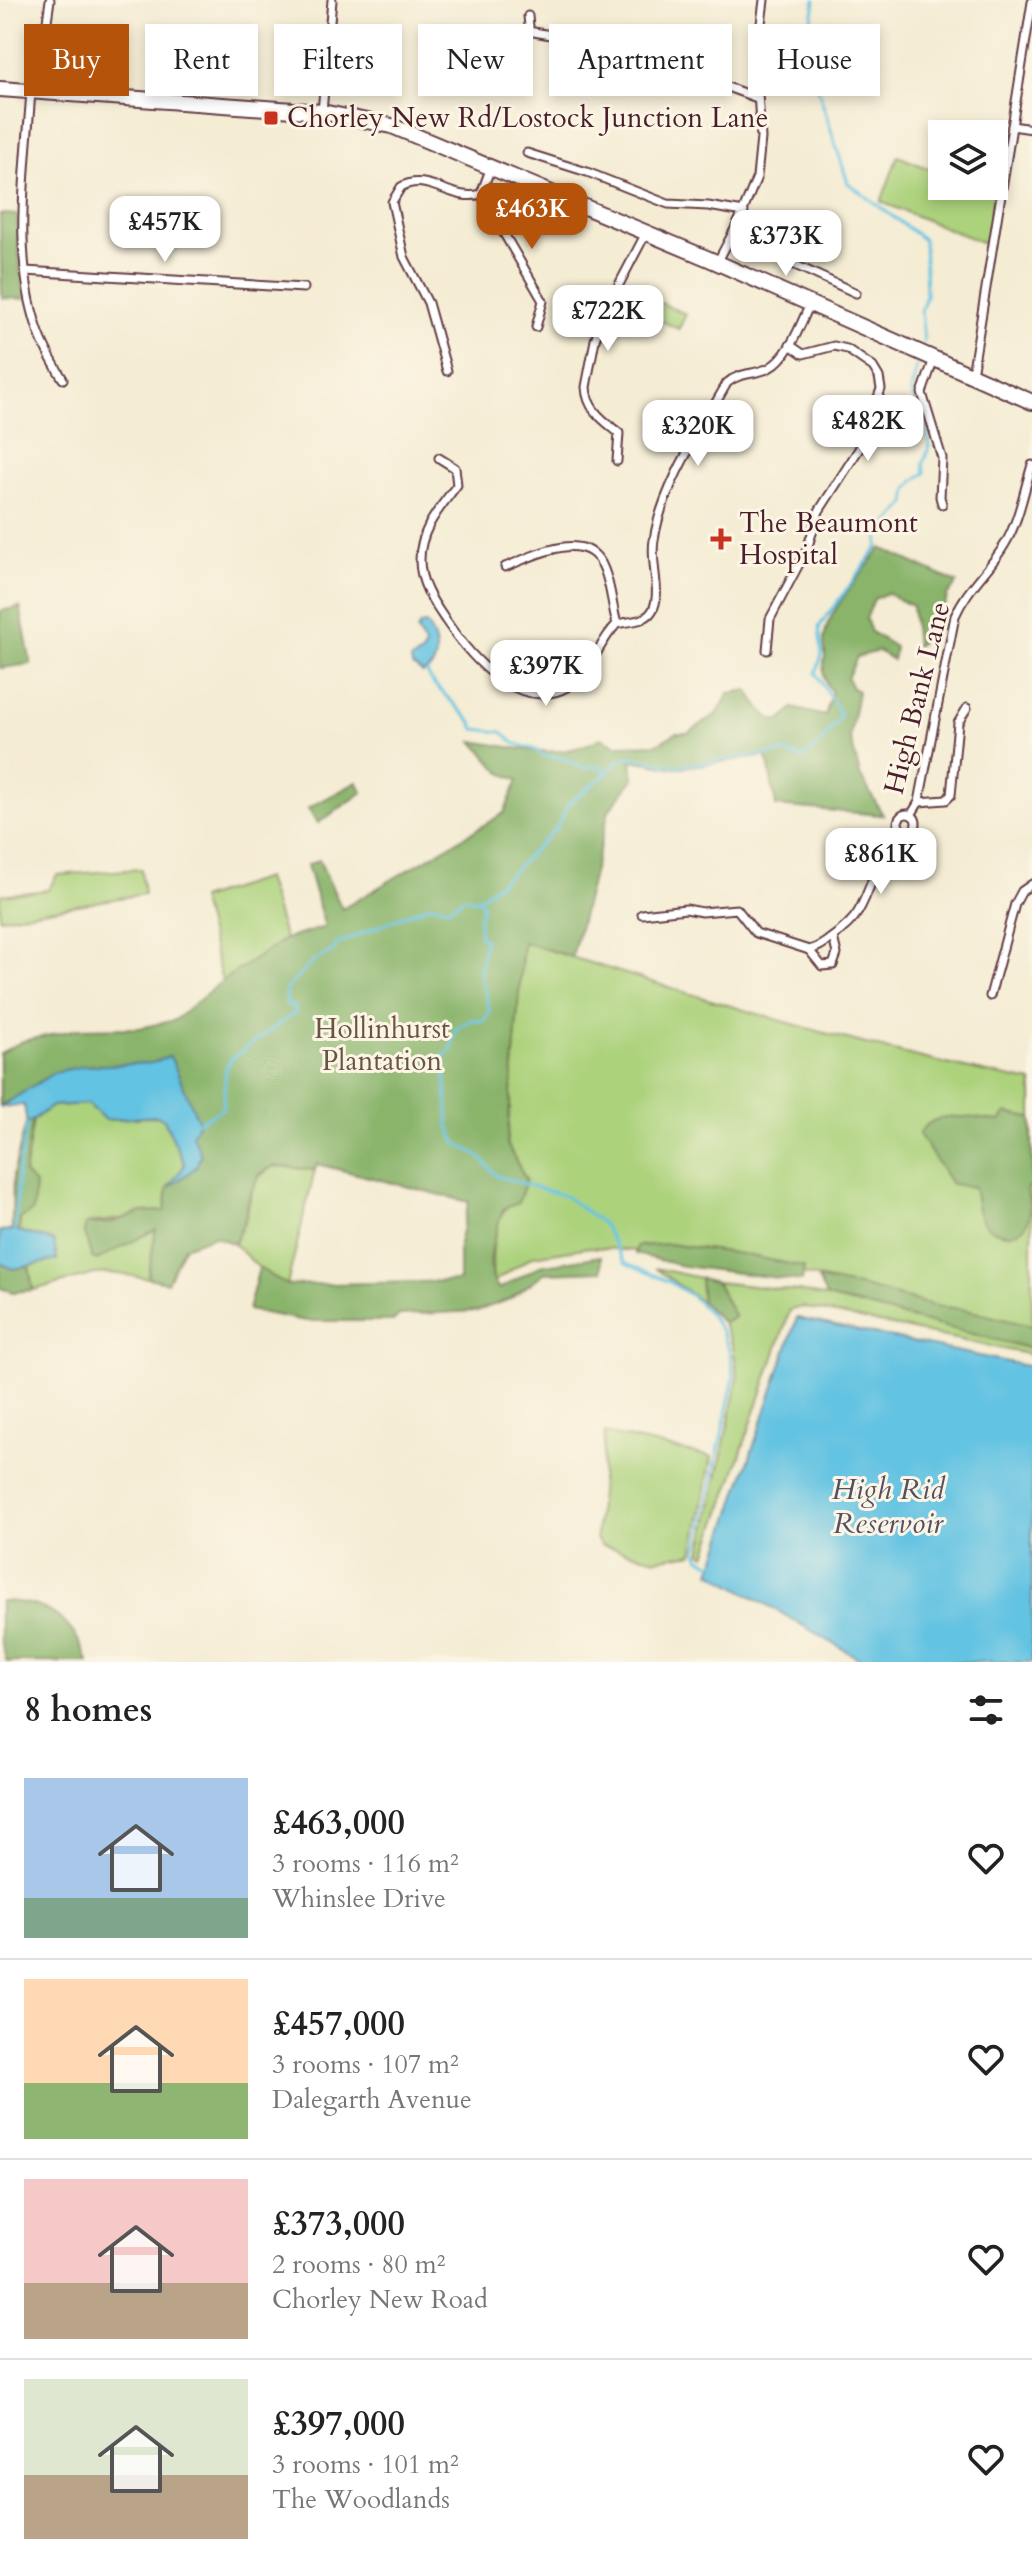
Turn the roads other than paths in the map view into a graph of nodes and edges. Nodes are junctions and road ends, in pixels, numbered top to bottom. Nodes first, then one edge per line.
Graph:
1 (50, 0) edge
2 (332, 0) edge
3 (764, 0) edge
4 (1032, 2) edge
5 (528, 16) dead end
6 (46, 24) edge
7 (0, 89) edge
8 (24, 90) edge
9 (34, 96) edge
10 (103, 96) edge
11 (757, 98) junction
12 (322, 112) junction
13 (1012, 126) junction
14 (1032, 129) edge
15 (543, 148) dead end
16 (527, 153) dead end
17 (540, 157) junction
18 (491, 167) junction
19 (481, 194) junction
20 (744, 212) junction
21 (738, 223) junction
22 (646, 233) junction
23 (717, 263) junction
24 (25, 271) junction
25 (304, 288) dead end
26 (856, 293) dead end
27 (810, 304) junction
28 (536, 327) dead end
29 (790, 345) junction
30 (934, 359) junction
31 (447, 371) dead end
32 (972, 375) junction
33 (63, 379) dead end
34 (1032, 402) edge
35 (439, 458) dead end
36 (617, 461) dead end
37 (1032, 465) edge
38 (943, 506) dead end
39 (505, 567) dead end
40 (617, 624) junction
41 (767, 650) dead end
42 (967, 708) dead end
43 (919, 802) junction
44 (911, 815) junction
45 (899, 826) junction
46 (1032, 884) edge
47 (642, 914) dead end
48 (833, 937) junction
49 (809, 950) junction
50 (990, 996) dead end

1 - 6 street
2 - 12 street
3 - 11 street
4 - 13 street
5 - 11 street
7 - 8 highway
9 - 24 street
10 - 12 highway
11 - 20 street
12 - 18 highway
13 - 14 street
13 - 32 street
15 - 17 street
16 - 17 street
17 - 20 street
18 - 19 street
18 - 22 highway
19 - 28 street
19 - 31 street
20 - 21 street
21 - 23 street
21 - 26 street
22 - 23 highway
22 - 36 street
23 - 27 highway
24 - 25 street
24 - 33 street
27 - 29 street
27 - 30 highway
29 - 40 street
29 - 41 street
30 - 32 highway
30 - 38 street
32 - 34 highway
35 - 40 street
37 - 43 street, High Bank Lane
39 - 40 street
42 - 43 street
43 - 44 street, High Bank Lane
44 - 45 street, High Bank Lane
44 - 45 street, High Bank Lane
45 - 48 street, High Bank Lane
46 - 50 street
47 - 49 street
48 - 49 street
48 - 49 street

